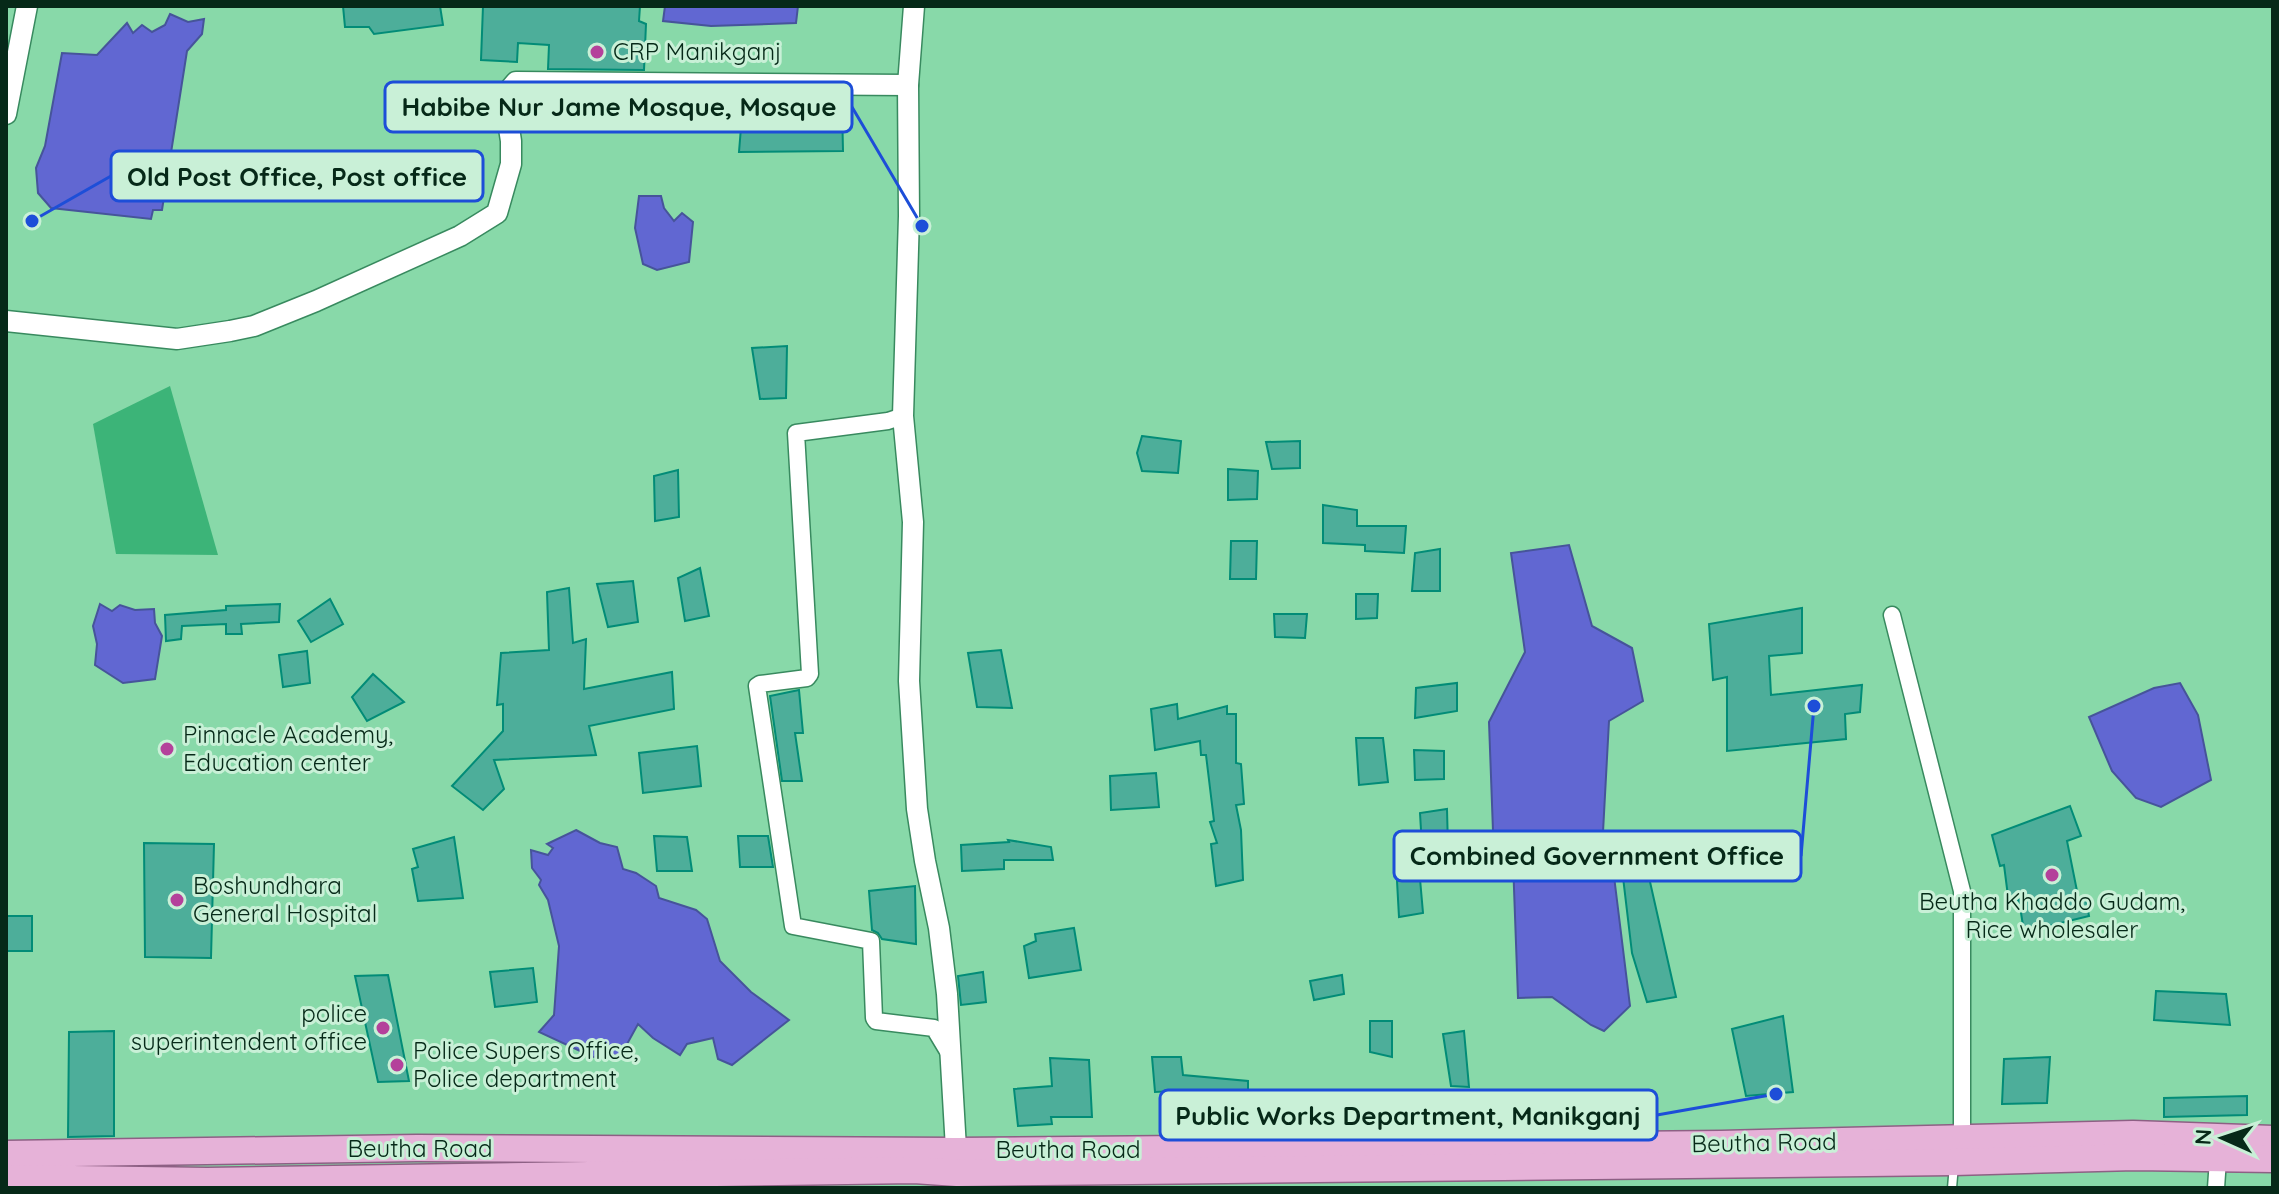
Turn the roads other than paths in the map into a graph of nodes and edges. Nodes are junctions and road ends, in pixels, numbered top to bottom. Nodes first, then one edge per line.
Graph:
1 (27, 6) edge
2 (914, 6) edge
3 (908, 85) junction
4 (6, 114) edge
5 (6, 321) edge
6 (903, 416) junction
7 (1892, 615) dead end
8 (951, 1058) junction
9 (2273, 1139) edge
10 (417, 1148) junction
11 (6, 1154) edge
12 (2218, 1159) junction
13 (2273, 1159) edge
14 (957, 1162) junction
15 (1956, 1163) edge
16 (415, 1176) junction
17 (6, 1178) edge
18 (2216, 1188) edge

1 - 4 street
2 - 3 street
3 - 5 street
3 - 6 street
6 - 8 street
6 - 8 street
7 - 15 street
8 - 14 street
9 - 15 main road, Beutha Road
10 - 11 main road, Beutha Road
10 - 14 main road, Beutha Road
10 - 16 main road
12 - 13 main road, Beutha Road
12 - 15 main road, Beutha Road
12 - 18 street
14 - 15 main road, Beutha Road
14 - 16 main road, Beutha Road
16 - 17 main road, Beutha Road

